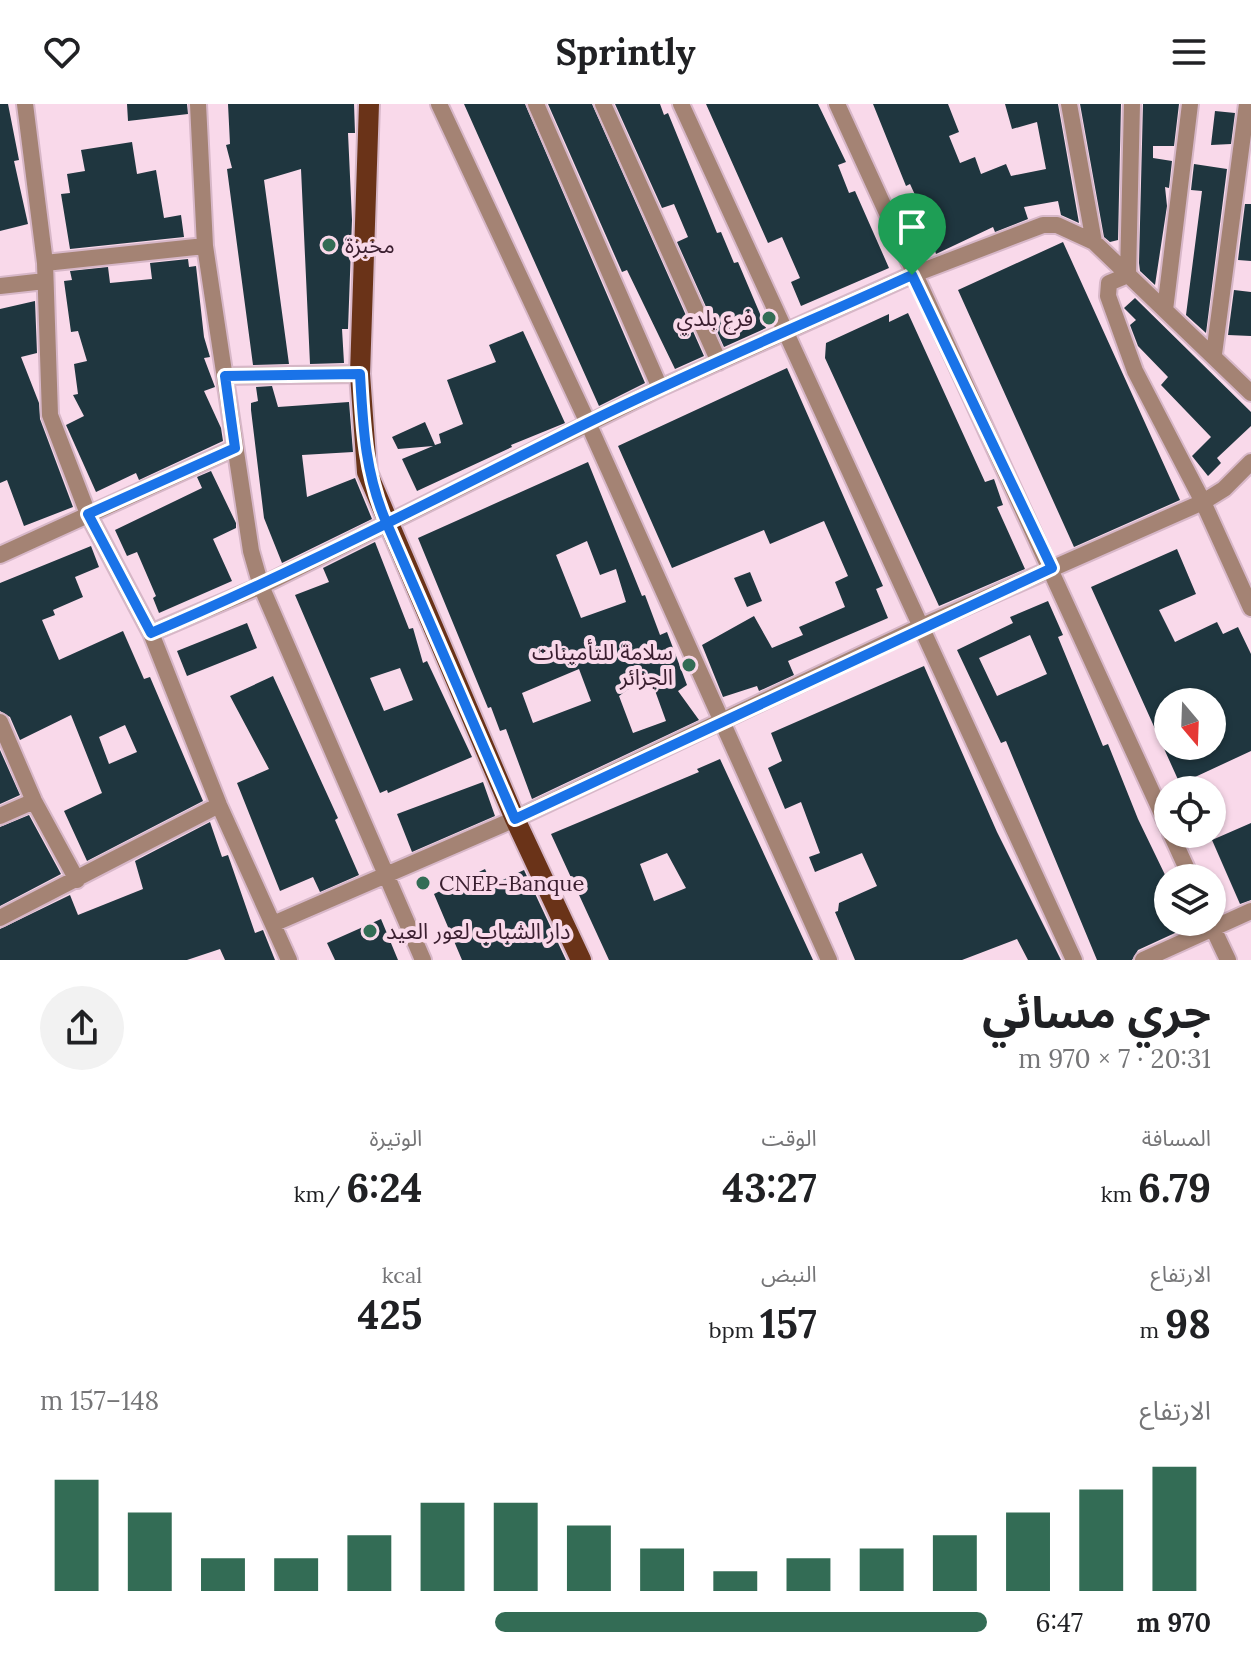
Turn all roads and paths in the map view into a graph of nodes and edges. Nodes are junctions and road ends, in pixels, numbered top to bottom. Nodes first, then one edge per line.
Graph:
1 (25, 104) edge
2 (198, 104) edge
3 (369, 104) edge
4 (439, 104) edge
5 (536, 104) edge
6 (603, 104) edge
7 (681, 104) edge
8 (837, 104) edge
9 (1069, 104) edge
10 (1132, 104) edge
11 (1190, 104) edge
12 (1247, 104) edge
13 (1094, 242) junction
14 (205, 246) junction
15 (45, 263) junction
16 (912, 275) junction
17 (1128, 275) junction
18 (45, 281) junction
19 (0, 286) edge
20 (1165, 310) junction
21 (785, 333) junction
22 (1214, 354) junction
23 (719, 362) junction
24 (360, 374) junction
25 (225, 376) junction
26 (660, 388) junction
27 (1251, 393) edge
28 (588, 423) junction
29 (235, 448) junction
30 (1250, 466) edge
31 (1203, 502) junction
32 (88, 514) junction
33 (387, 524) junction
34 (0, 555) edge
35 (1052, 568) junction
36 (261, 586) junction
37 (1251, 608) edge
38 (922, 626) junction
39 (151, 633) junction
40 (0, 722) edge
41 (721, 722) junction
42 (3, 740) edge
43 (1154, 796) edge
44 (34, 801) junction
45 (219, 805) junction
46 (0, 816) edge
47 (515, 819) junction
48 (385, 878) junction
49 (77, 880) junction
50 (1251, 911) edge
51 (0, 918) edge
52 (1226, 919) edge
53 (273, 924) junction
54 (1188, 936) edge
55 (1217, 936) edge
56 (289, 960) edge
57 (423, 960) edge
58 (581, 960) edge
59 (829, 960) edge
60 (1074, 960) edge
61 (1143, 960) edge
62 (1228, 960) edge

1 - 15 street
2 - 14 street
3 - 24 main road
4 - 28 street
5 - 26 street
6 - 23 street
7 - 21 street
8 - 16 street
9 - 13 street
10 - 17 street
11 - 20 street
12 - 22 street
13 - 16 street
13 - 17 street
14 - 15 street
14 - 25 street
15 - 18 street
16 - 21 street
16 - 35 street
17 - 20 street
17 - 31 street
18 - 19 street
18 - 32 street
20 - 22 street
21 - 23 street
21 - 38 street
22 - 27 street
23 - 26 street
24 - 25 street
24 - 33 main road
25 - 29 street
26 - 28 street
28 - 33 street
28 - 41 street
29 - 32 street
29 - 36 street
30 - 31 street
31 - 35 street
31 - 37 street
32 - 34 street
32 - 39 street
33 - 36 street
33 - 47 main road
35 - 38 street
35 - 43 street
36 - 39 street
36 - 48 street
38 - 41 street
38 - 60 street
39 - 45 street
40 - 42 street
41 - 47 street
41 - 59 street
42 - 44 street
44 - 46 street
44 - 49 street
45 - 49 street
45 - 53 street
47 - 48 street
47 - 58 main road
48 - 53 street
48 - 57 street
49 - 51 street
50 - 52 street
53 - 56 street
54 - 61 street
55 - 62 street

